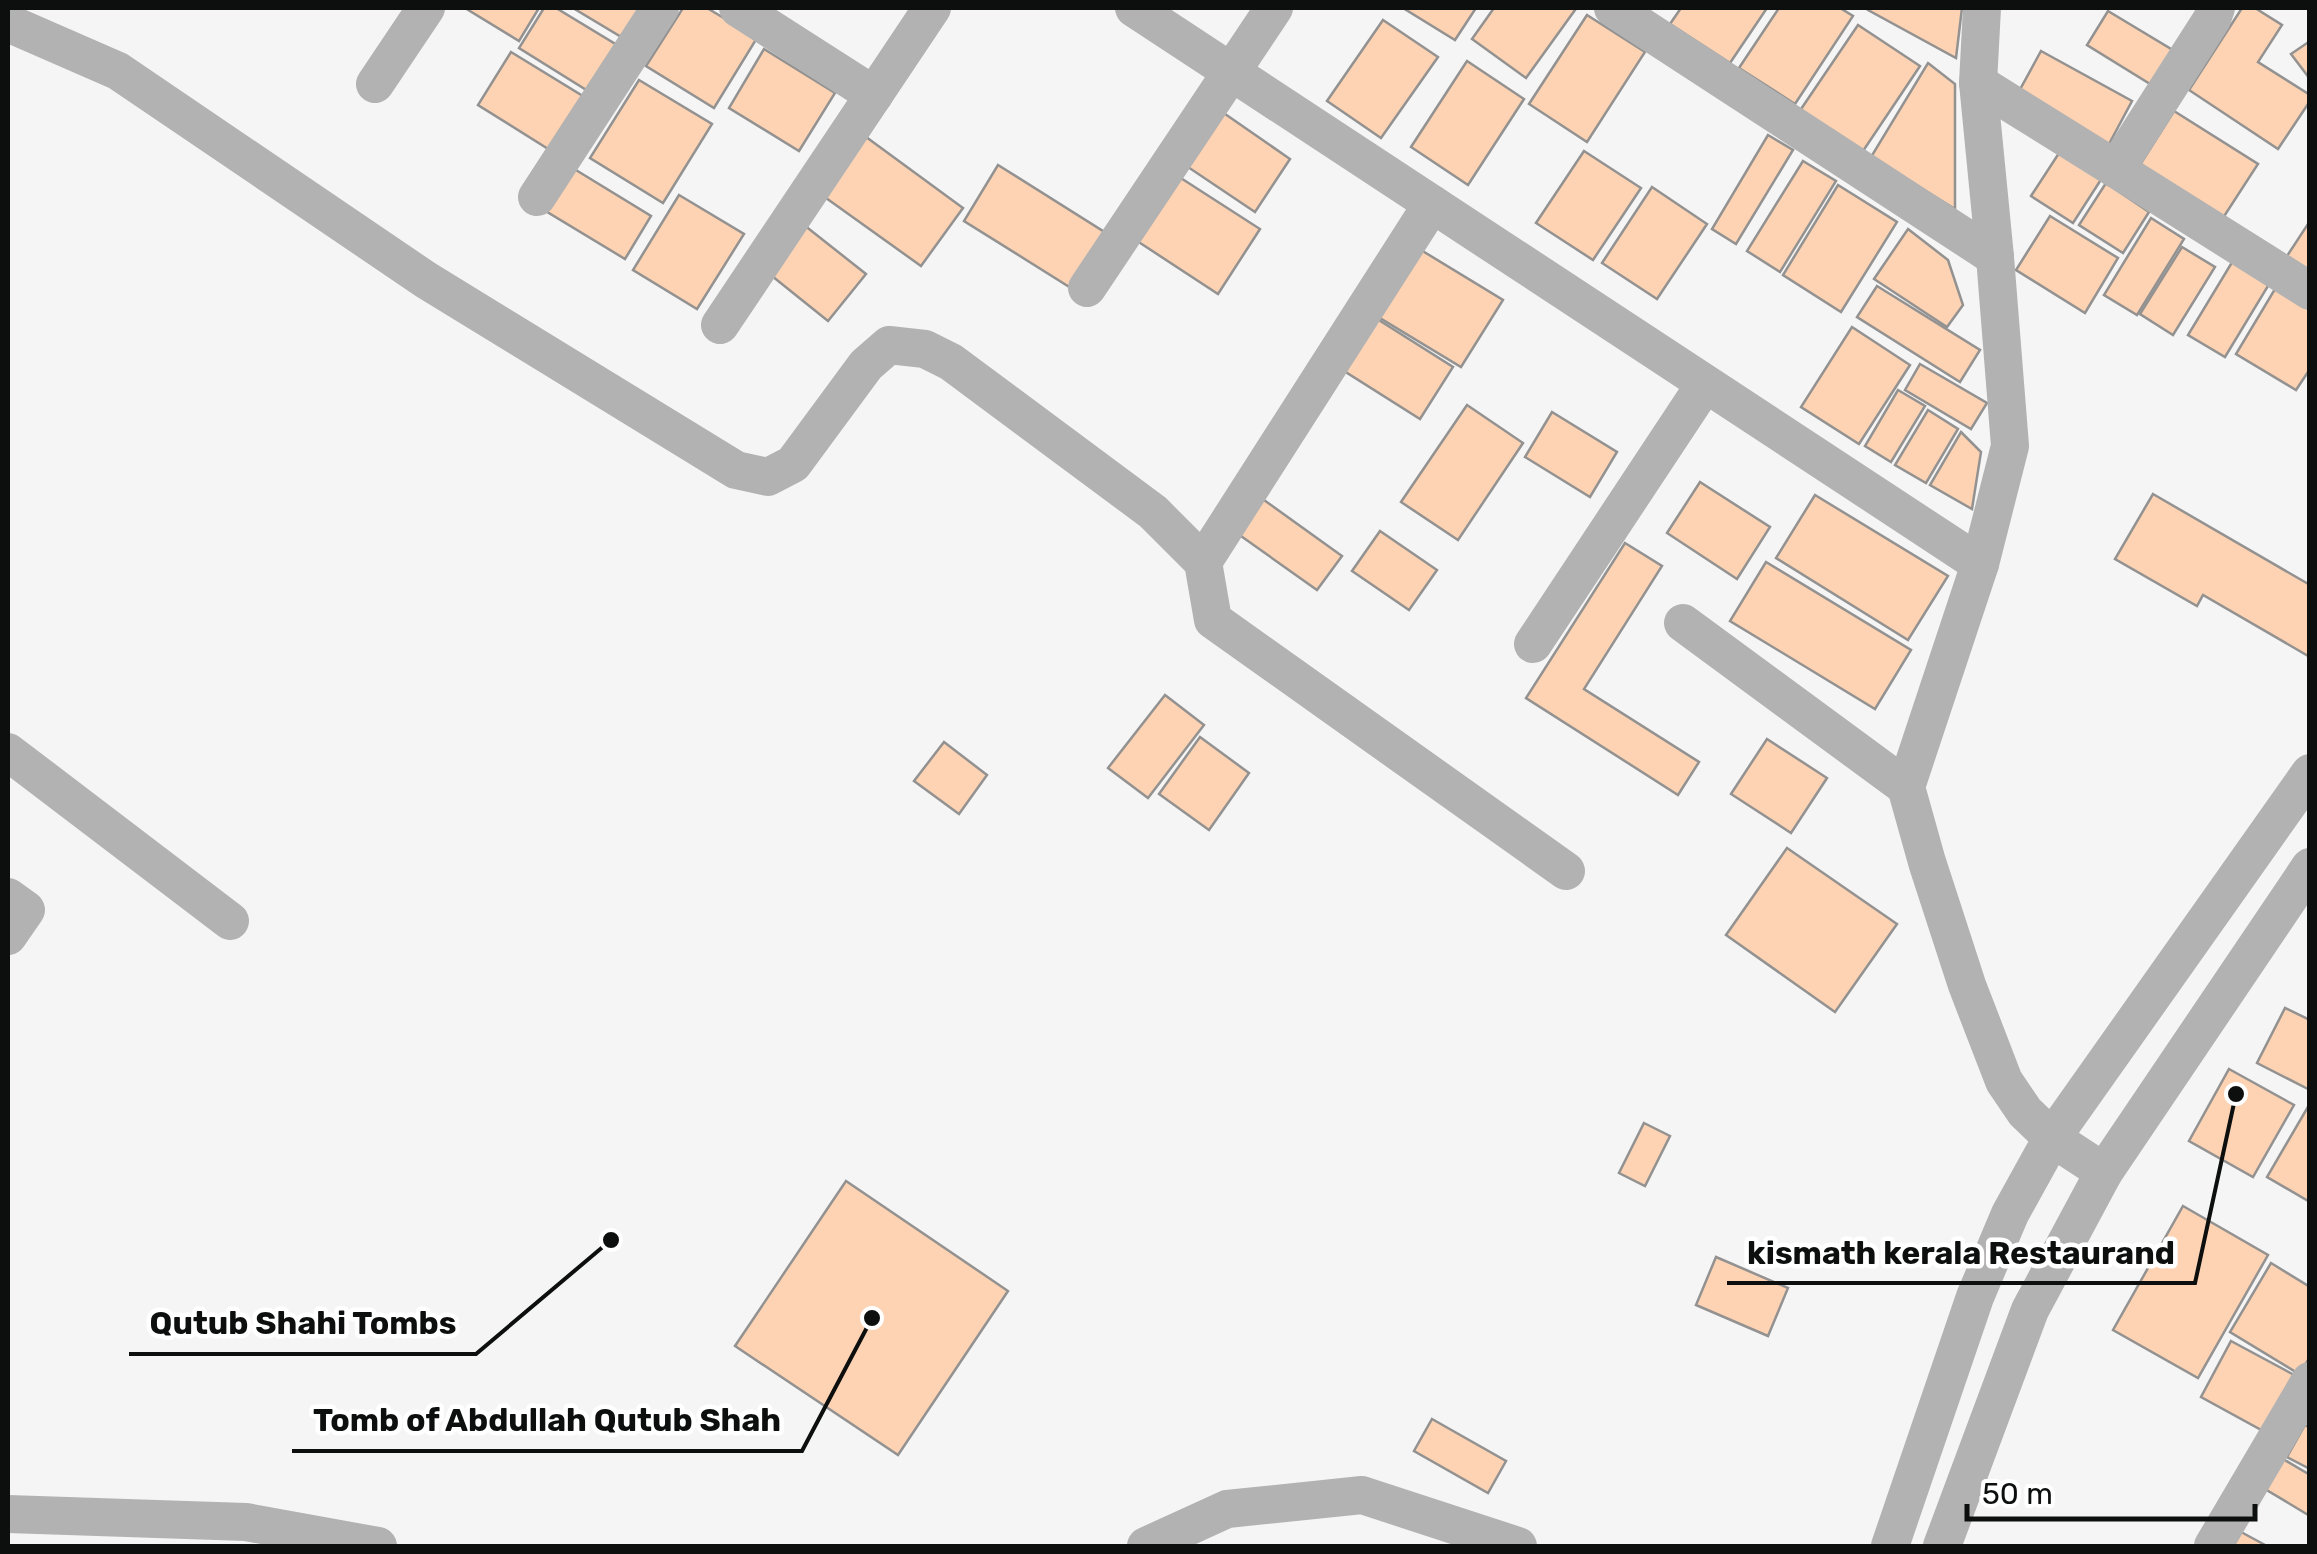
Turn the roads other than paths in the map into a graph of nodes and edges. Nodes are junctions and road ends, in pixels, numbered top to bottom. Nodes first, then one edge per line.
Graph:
1 (426, 8) edge
2 (660, 8) edge
3 (738, 8) edge
4 (932, 8) edge
5 (1134, 8) edge
6 (1274, 8) edge
7 (1613, 8) edge
8 (1982, 8) edge
9 (2216, 8) edge
10 (8, 23) edge
11 (1232, 71) junction
12 (1978, 83) junction
13 (374, 84) dead end
14 (874, 95) junction
15 (2116, 169) junction
16 (536, 197) dead end
17 (1432, 204) junction
18 (1995, 257) junction
19 (1088, 288) dead end
20 (2310, 291) edge
21 (720, 325) dead end
22 (1705, 384) junction
23 (1203, 562) junction
24 (1980, 564) junction
25 (1683, 623) dead end
26 (1533, 644) dead end
27 (8, 752) edge
28 (2310, 774) edge
29 (1906, 787) junction
30 (2310, 867) edge
31 (1566, 871) dead end
32 (8, 897) edge
33 (230, 922) dead end
34 (8, 936) edge
35 (2052, 1138) junction
36 (2104, 1172) junction
37 (2310, 1381) edge
38 (8, 1514) edge
39 (378, 1546) edge
40 (1146, 1546) edge
41 (1518, 1546) edge
42 (1890, 1546) edge
43 (1942, 1546) edge
44 (2213, 1546) edge

1 - 13 street
2 - 16 street
3 - 14 street
4 - 14 street
5 - 11 street
6 - 11 street
7 - 18 street
8 - 12 street
9 - 15 street
10 - 23 street
11 - 17 street
11 - 19 street
12 - 15 street
12 - 18 street
14 - 21 street
15 - 20 street
17 - 22 street
17 - 23 street
18 - 24 street
22 - 24 street
22 - 26 street
23 - 31 street
24 - 29 street
25 - 29 street
27 - 33 street
28 - 35 street
29 - 35 street
30 - 36 street
32 - 34 street
35 - 36 street
35 - 42 street
36 - 43 street
37 - 44 street
38 - 39 street
40 - 41 street

